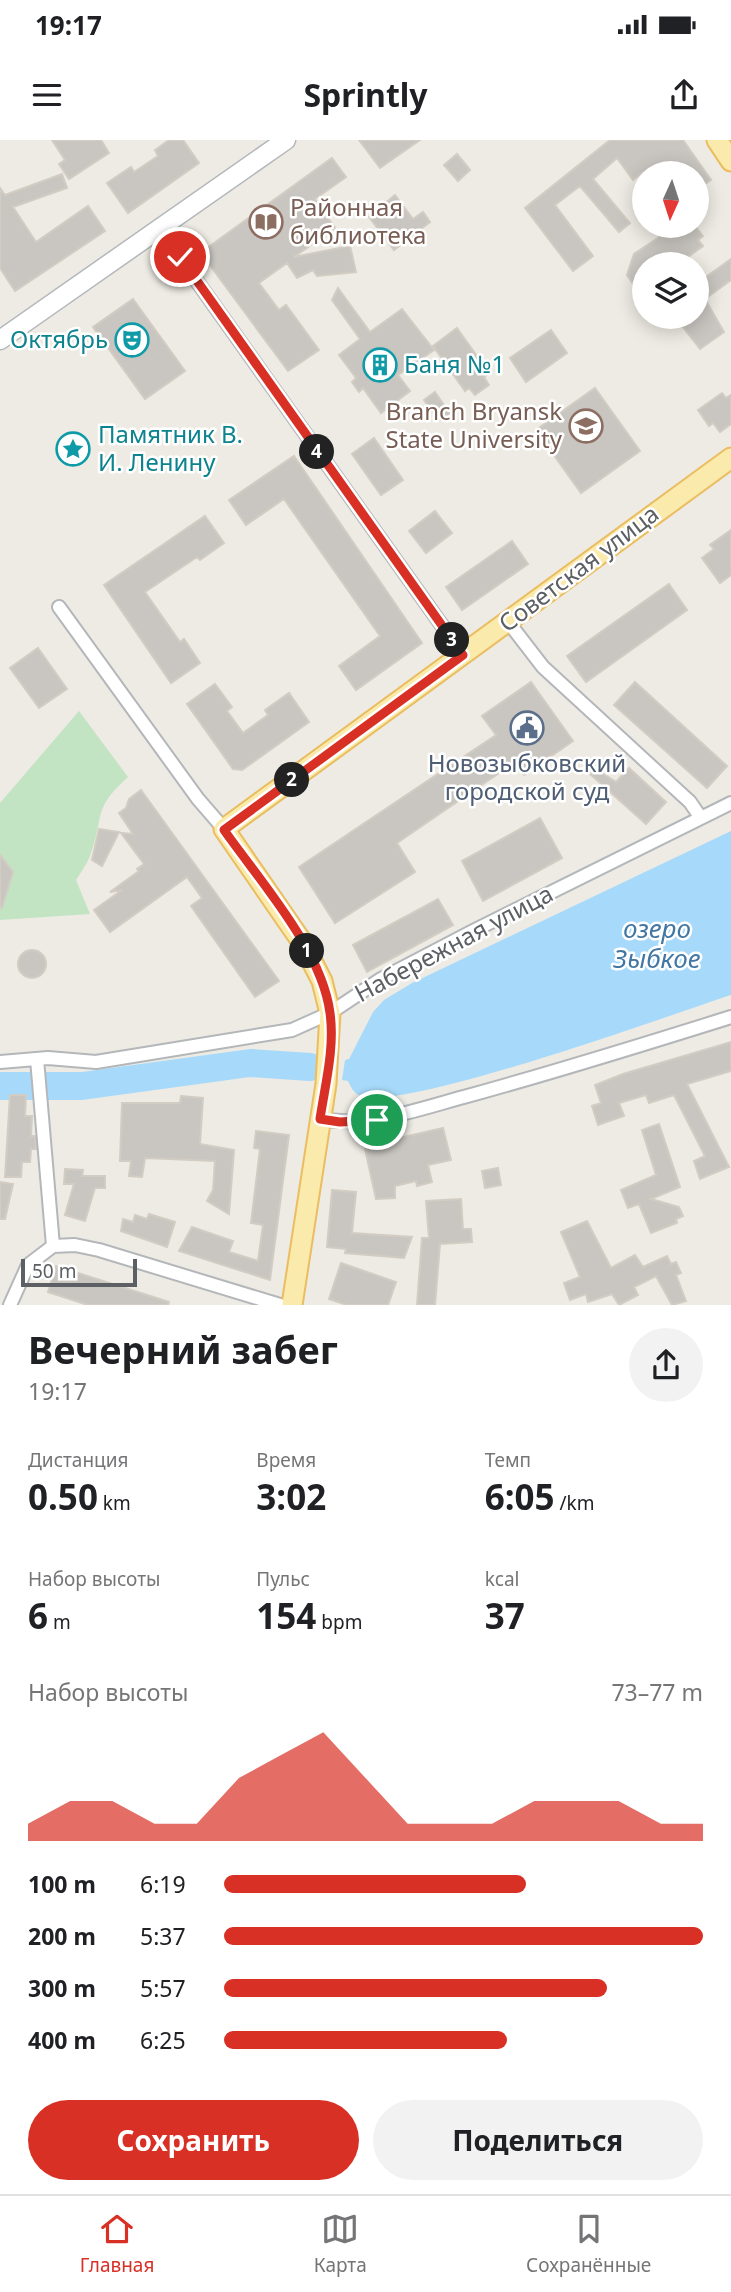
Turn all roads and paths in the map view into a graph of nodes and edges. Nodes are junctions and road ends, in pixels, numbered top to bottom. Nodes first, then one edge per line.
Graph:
1 (286, 140) edge
2 (717, 140) edge
3 (731, 161) edge
4 (159, 228) junction
5 (2, 334) edge
6 (731, 458) edge
7 (59, 607) dead end
8 (509, 622) junction
9 (463, 655) junction
10 (731, 803) edge
11 (701, 818) junction
12 (224, 830) junction
13 (330, 1013) junction
14 (731, 1017) edge
15 (37, 1059) junction
16 (0, 1062) edge
17 (320, 1119) junction
18 (53, 1246) junction
19 (10, 1305) edge
20 (280, 1305) edge
21 (292, 1305) edge

1 - 4 main road
2 - 3 main road
4 - 5 main road
4 - 9 street
6 - 8 main road, Советская улица
7 - 12 street
8 - 9 main road, Советская улица
8 - 11 street
9 - 12 main road, Советская улица
10 - 11 street, Набережная улица
11 - 13 street, Набережная улица
12 - 13 main road
13 - 15 street, Набережная улица
13 - 17 main road
14 - 17 street
15 - 16 street, Набережная улица
15 - 18 street
17 - 21 main road
18 - 19 street
18 - 20 street

